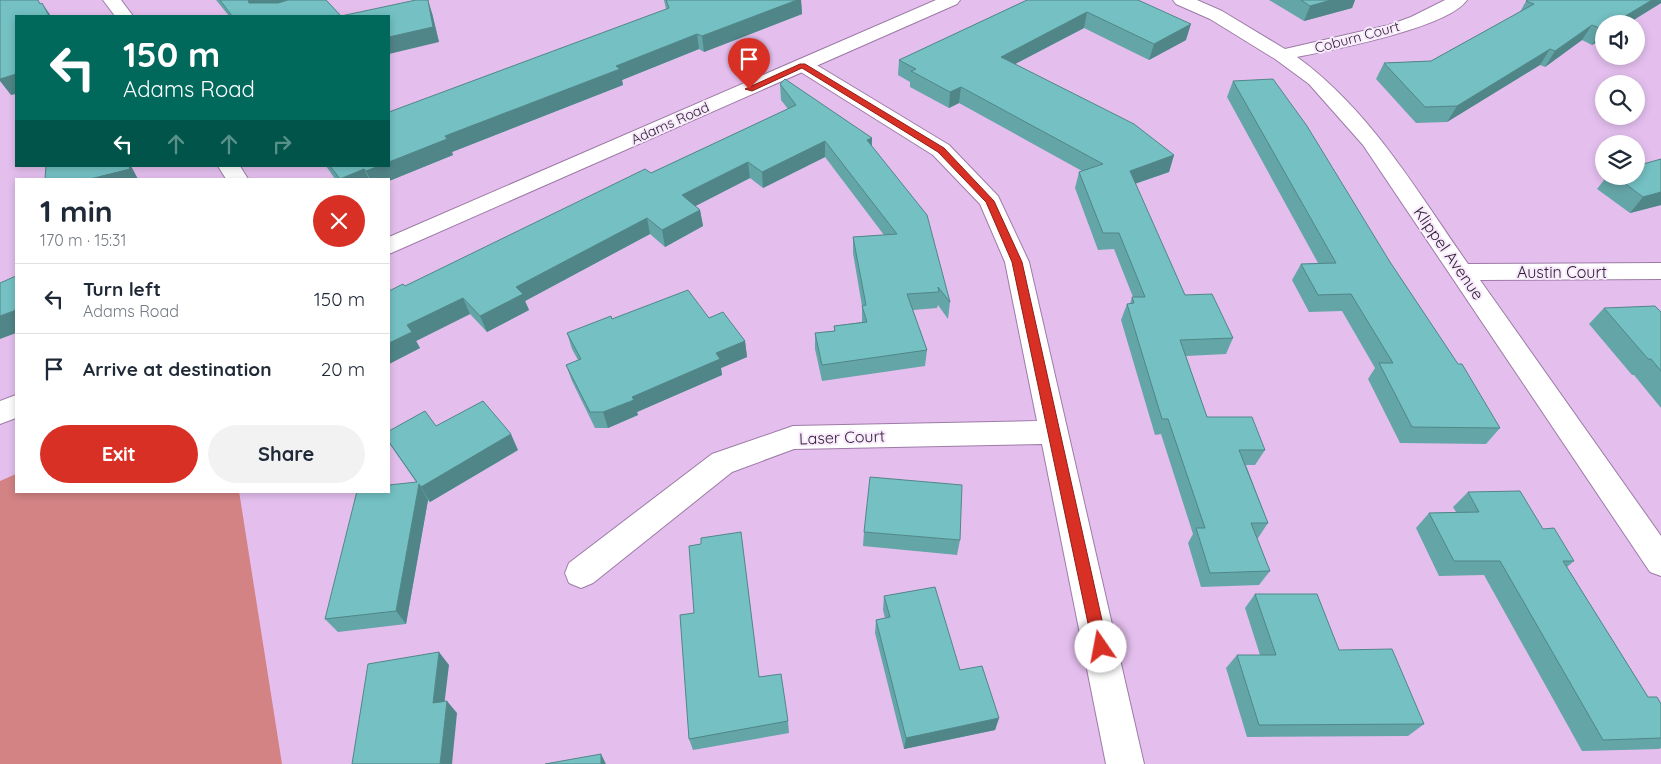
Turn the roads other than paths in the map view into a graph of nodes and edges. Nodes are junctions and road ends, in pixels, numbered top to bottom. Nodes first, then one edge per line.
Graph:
1 (112, 0) edge
2 (1182, 0) edge
3 (1458, 0) edge
4 (945, 1) edge
5 (123, 15) edge
6 (1282, 55) junction
7 (803, 65) junction
8 (230, 167) edge
9 (236, 178) edge
10 (390, 246) edge
11 (1661, 271) edge
12 (1462, 272) junction
13 (15, 406) edge
14 (0, 413) edge
15 (1055, 432) junction
16 (1661, 562) edge
17 (581, 573) dead end
18 (1125, 764) edge

1 - 5 street
2 - 6 street, Klippel Avenue
3 - 6 street, Coburn Court
4 - 7 street, Adams Road
6 - 12 street, Klippel Avenue
7 - 10 street, Adams Road
7 - 15 street
8 - 9 street
11 - 12 street, Austin Court
12 - 16 street, Klippel Avenue
13 - 14 street
15 - 17 street, Laser Court
15 - 18 street

